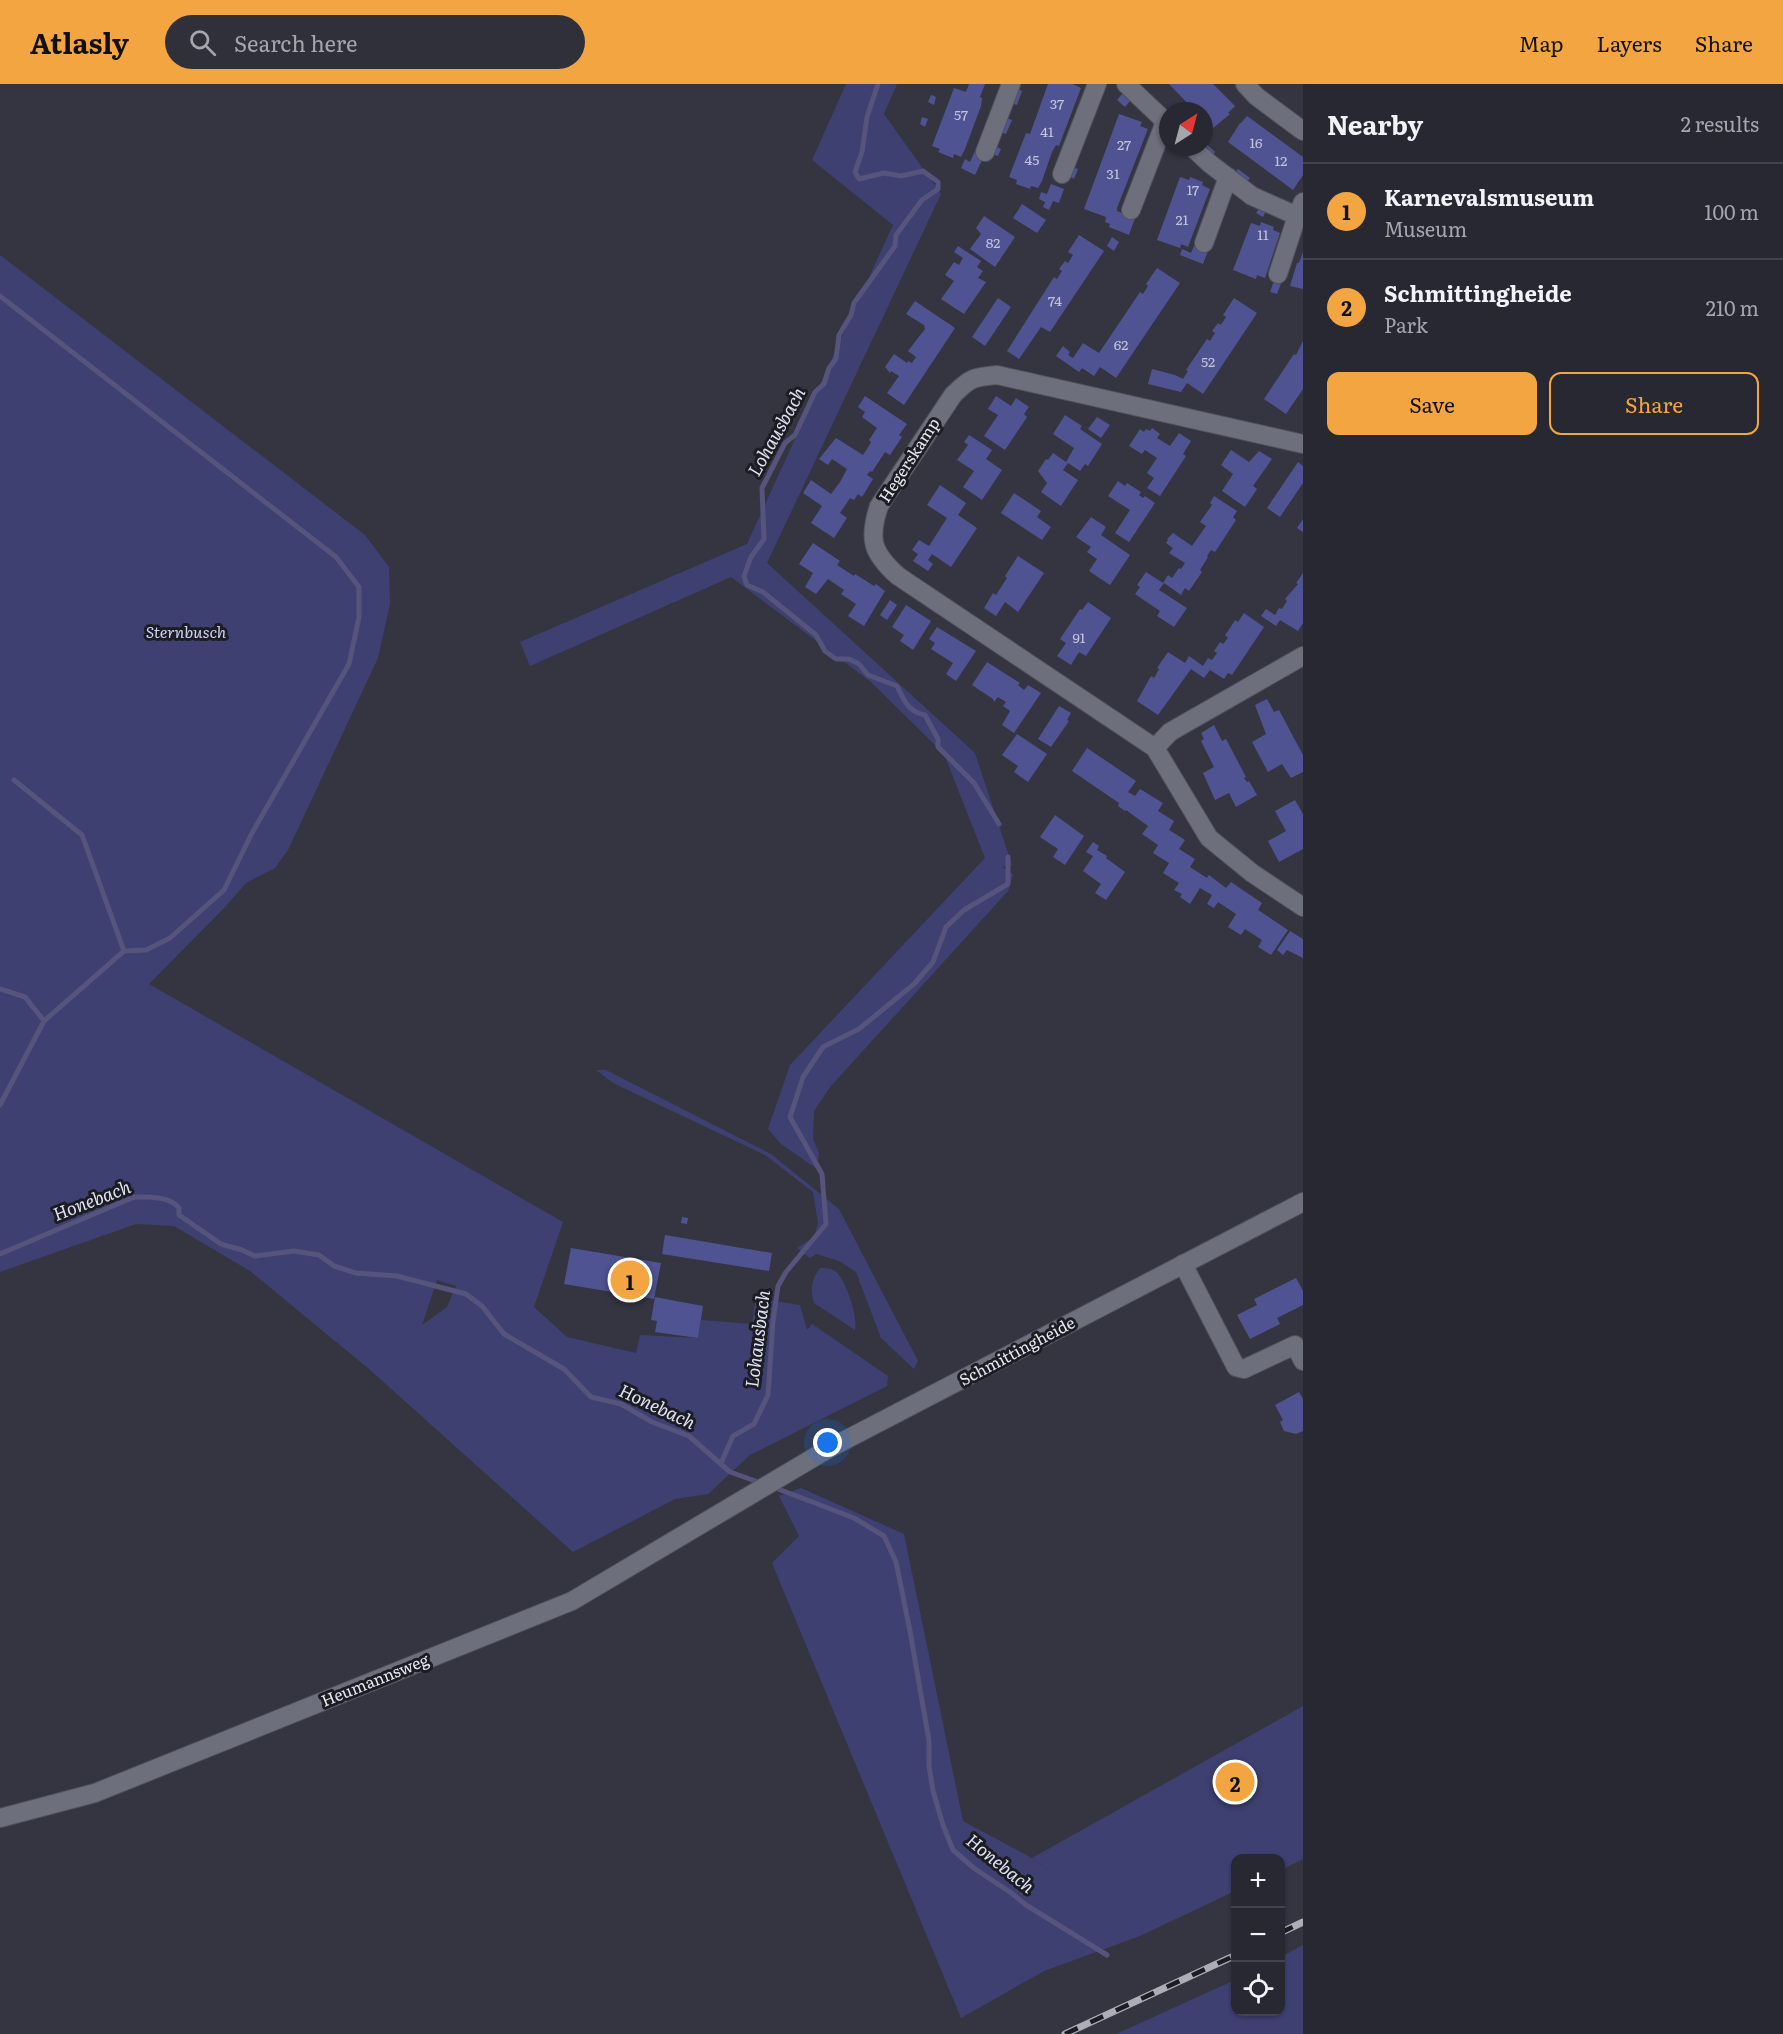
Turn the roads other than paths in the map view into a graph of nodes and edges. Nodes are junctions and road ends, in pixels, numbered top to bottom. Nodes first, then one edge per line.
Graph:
1 (1011, 84) edge
2 (1097, 84) edge
3 (1126, 84) edge
4 (1245, 84) edge
5 (1159, 115) edge
6 (1303, 131) edge
7 (1159, 142) edge
8 (985, 152) dead end
9 (1202, 156) edge
10 (1062, 174) dead end
11 (1227, 177) junction
12 (1300, 209) edge
13 (1131, 210) dead end
14 (1204, 243) dead end
15 (1278, 274) dead end
16 (1303, 444) edge
17 (1303, 656) edge
18 (1155, 748) junction
19 (1303, 908) edge
20 (1303, 1202) edge
21 (1183, 1264) junction
22 (1300, 1349) edge
23 (734, 1506) joint
24 (0, 1818) edge

1 - 8 street
2 - 10 street
3 - 5 street
4 - 6 street
7 - 13 street
9 - 11 street
11 - 12 street
11 - 14 street
12 - 15 street
16 - 18 street, Hegerskamp
17 - 18 street
18 - 19 street, Hegerskamp
20 - 21 street, Schmittingheide
21 - 22 street
21 - 23 street, Schmittingheide
23 - 24 street, Heumannsweg

